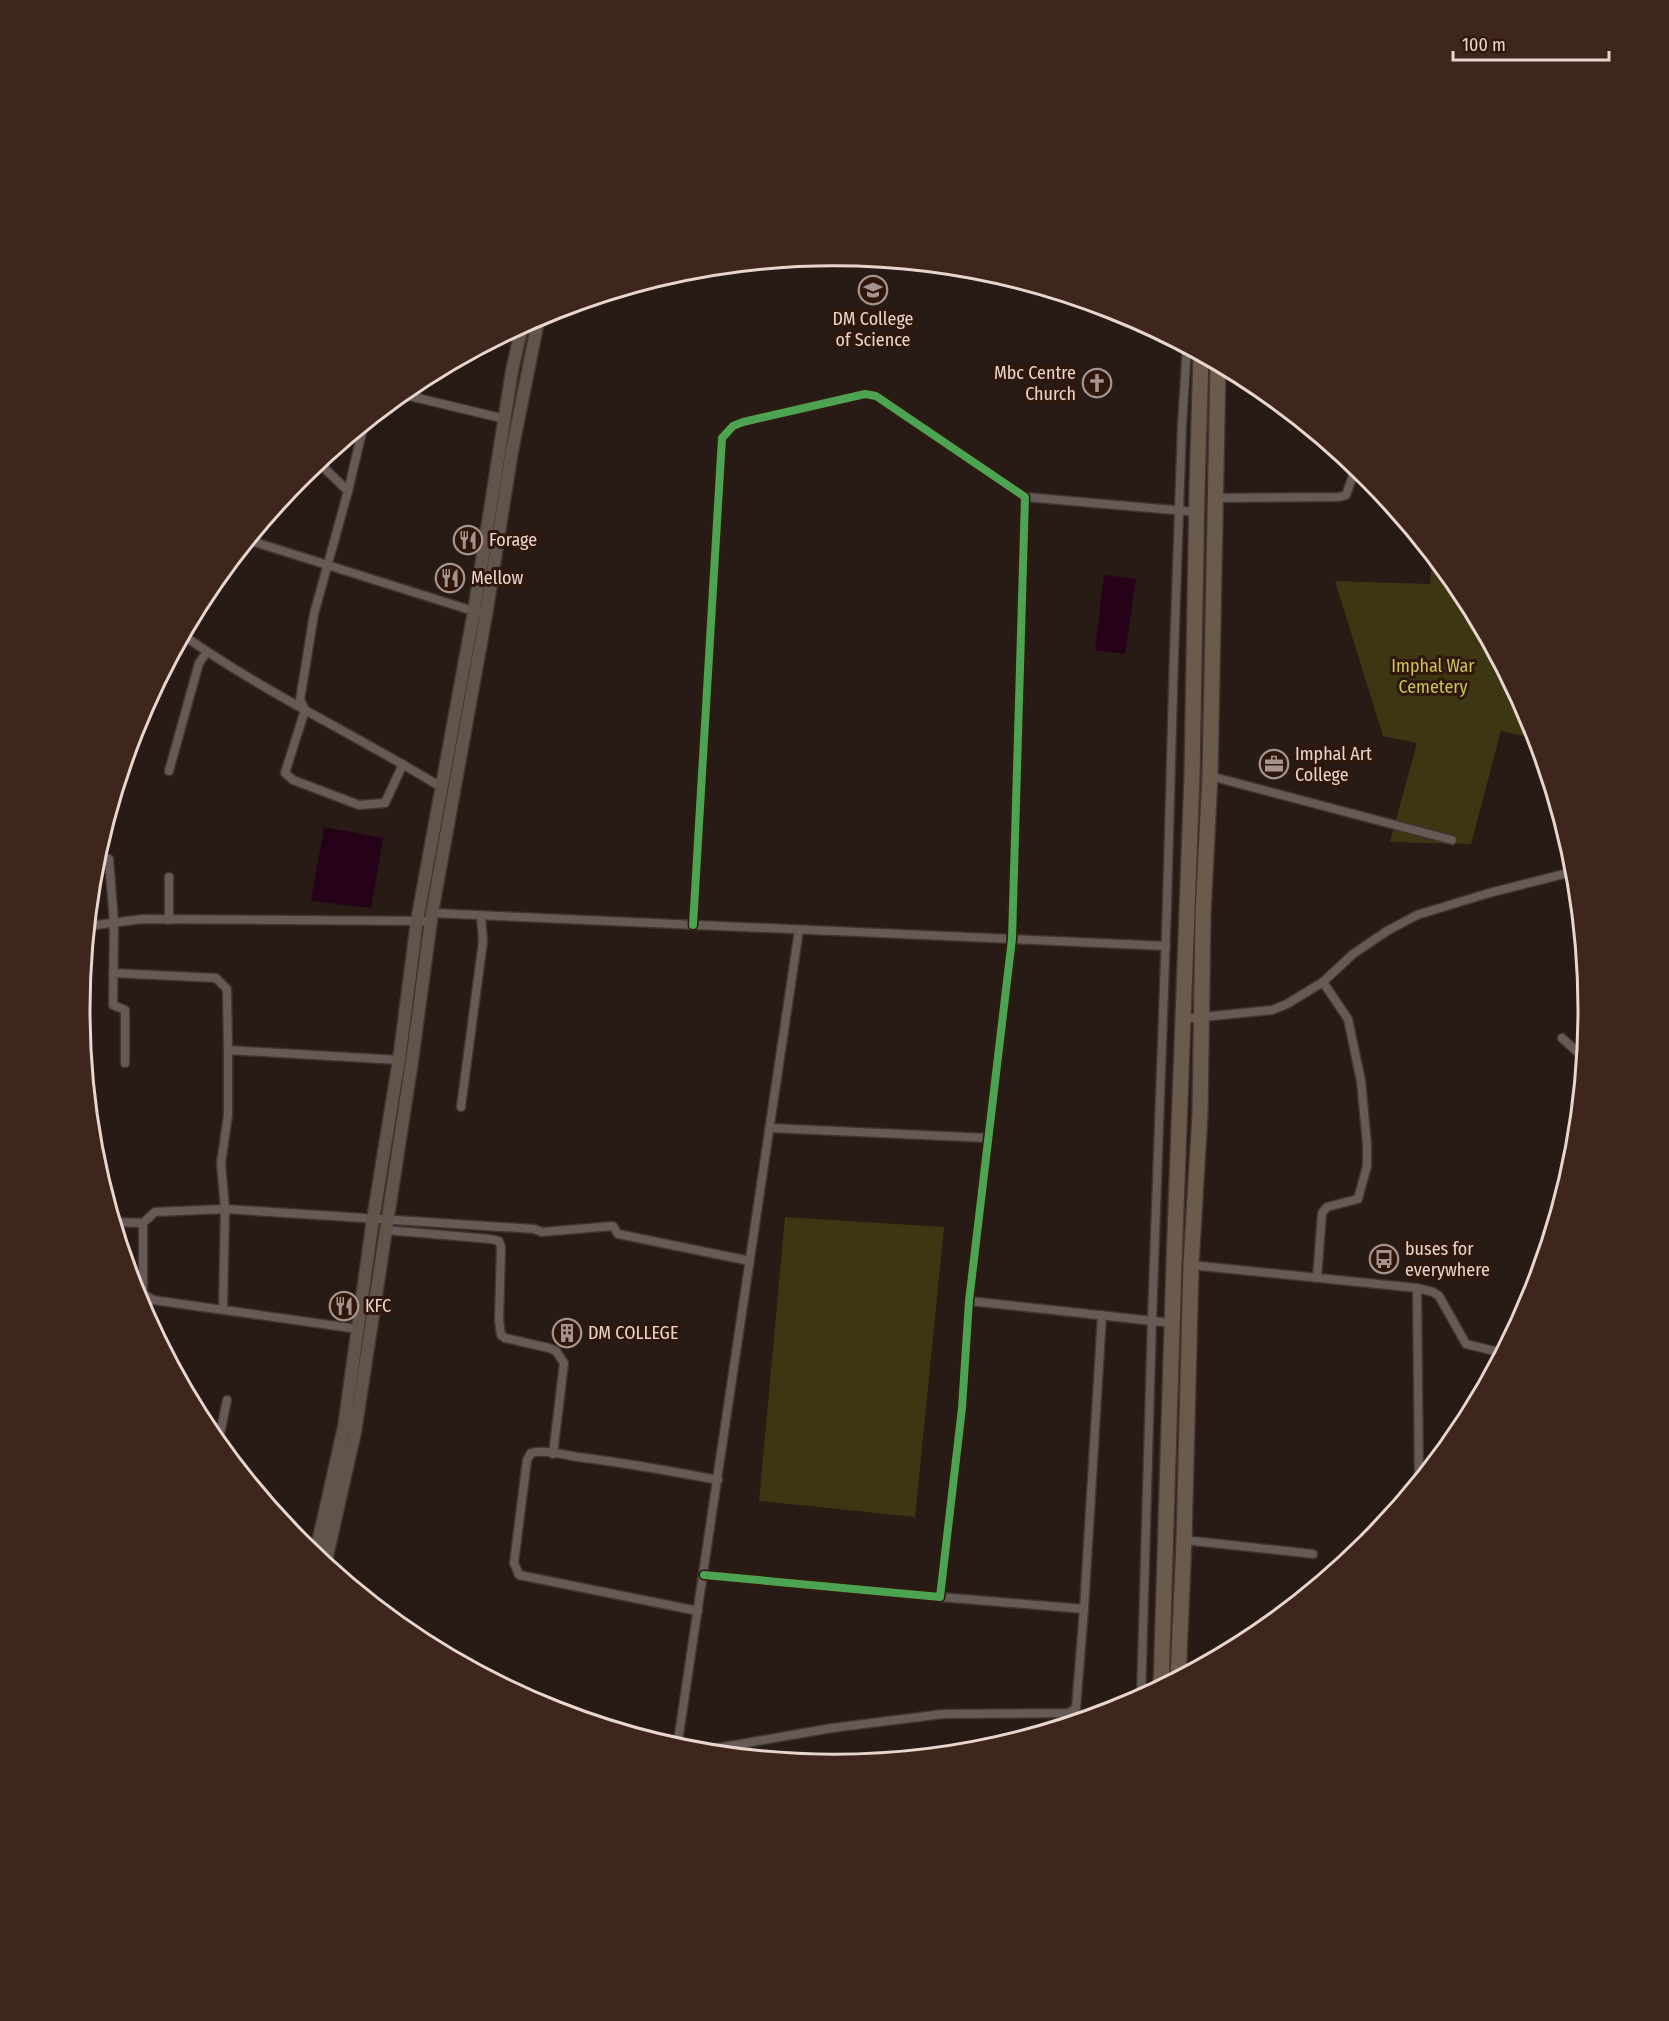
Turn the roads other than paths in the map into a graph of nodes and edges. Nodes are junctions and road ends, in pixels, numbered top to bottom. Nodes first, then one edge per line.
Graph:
1 (536, 329) edge
2 (520, 336) edge
3 (1186, 355) edge
4 (1201, 363) edge
5 (1217, 372) edge
6 (413, 397) edge
7 (505, 419) junction
8 (361, 437) edge
9 (325, 469) edge
10 (1353, 476) edge
11 (348, 491) junction
12 (1025, 497) junction
13 (1215, 498) junction
14 (1180, 511) junction
15 (1196, 512) junction
16 (256, 542) edge
17 (328, 564) junction
18 (480, 613) junction
19 (189, 639) edge
20 (207, 652) junction
21 (305, 710) junction
22 (403, 764) junction
23 (169, 771) dead end
24 (1210, 776) junction
25 (441, 787) junction
26 (1452, 840) dead end
27 (109, 859) dead end
28 (1566, 873) edge
29 (169, 877) dead end
30 (480, 916) junction
31 (431, 917) junction
32 (169, 920) junction
33 (417, 921) junction
34 (114, 922) junction
35 (95, 925) edge
36 (693, 925) junction
37 (799, 930) junction
38 (1012, 939) junction
39 (1166, 946) junction
40 (113, 973) junction
41 (1323, 982) junction
42 (1203, 1018) junction
43 (1183, 1019) junction
44 (1562, 1038) dead end
45 (228, 1050) junction
46 (1577, 1052) edge
47 (399, 1060) junction
48 (125, 1063) dead end
49 (461, 1107) dead end
50 (770, 1128) junction
51 (988, 1138) junction
52 (225, 1209) junction
53 (373, 1219) junction
54 (121, 1222) edge
55 (143, 1223) junction
56 (386, 1225) junction
57 (750, 1261) junction
58 (1191, 1264) junction
59 (1317, 1278) junction
60 (143, 1284) edge
61 (1417, 1288) junction
62 (148, 1297) edge
63 (969, 1301) junction
64 (223, 1310) junction
65 (1102, 1315) junction
66 (1152, 1320) junction
67 (1172, 1323) junction
68 (358, 1329) junction
69 (1496, 1351) edge
70 (227, 1400) dead end
71 (350, 1429) junction
72 (221, 1432) edge
73 (553, 1454) junction
74 (1168, 1455) junction
75 (1186, 1456) junction
76 (1419, 1471) edge
77 (718, 1480) junction
78 (1184, 1540) junction
79 (318, 1546) edge
80 (327, 1554) edge
81 (1313, 1554) dead end
82 (704, 1575) junction
83 (940, 1597) junction
84 (1084, 1609) junction
85 (698, 1611) junction
86 (1178, 1670) edge
87 (1161, 1679) edge
88 (1142, 1688) edge
89 (678, 1739) edge
90 (724, 1747) edge

1 - 18 main road
2 - 7 main road
3 - 14 street
4 - 15 highway
5 - 13 highway
6 - 7 street
7 - 18 main road
8 - 11 street
9 - 11 street
10 - 13 street
11 - 17 street
12 - 14 street
12 - 36 street
12 - 38 street
13 - 24 highway
14 - 15 street
14 - 39 street
15 - 43 highway
16 - 17 street
17 - 18 street
17 - 21 street
18 - 25 main road
18 - 31 main road
19 - 20 street
20 - 21 street
20 - 23 street
21 - 22 street
21 - 22 street
22 - 25 street
24 - 26 street
24 - 42 highway
25 - 33 main road
27 - 34 street
28 - 41 street
29 - 32 street
30 - 31 street
30 - 36 street
30 - 49 street
31 - 33 street
31 - 56 main road
32 - 33 street
32 - 34 street
33 - 47 main road
34 - 35 street
34 - 40 street
36 - 37 street
37 - 38 street
37 - 50 street
38 - 39 street
38 - 51 street
39 - 66 street
40 - 45 street
40 - 48 street
41 - 42 street
41 - 59 street
42 - 43 street
42 - 58 highway
43 - 67 highway
44 - 46 street
45 - 47 street
45 - 52 street
47 - 53 main road
50 - 51 street
50 - 57 street
51 - 63 street
52 - 53 street
52 - 55 street
52 - 64 street
53 - 56 street
53 - 68 main road
54 - 55 street
55 - 60 street
56 - 57 street
56 - 71 main road
56 - 73 street
57 - 77 street
58 - 59 street
58 - 75 highway
59 - 61 street
61 - 69 street
61 - 76 street
62 - 64 street
63 - 65 street
63 - 83 street
64 - 68 street
65 - 66 street
65 - 84 street
66 - 67 street
66 - 88 street
67 - 74 highway
68 - 71 main road
70 - 72 street
71 - 79 main road
71 - 80 main road
73 - 77 street
73 - 85 street
74 - 75 highway
74 - 87 highway
75 - 78 highway
77 - 82 street
78 - 81 street
78 - 86 highway
82 - 83 street
82 - 85 street
83 - 84 street
84 - 90 street
85 - 89 street

